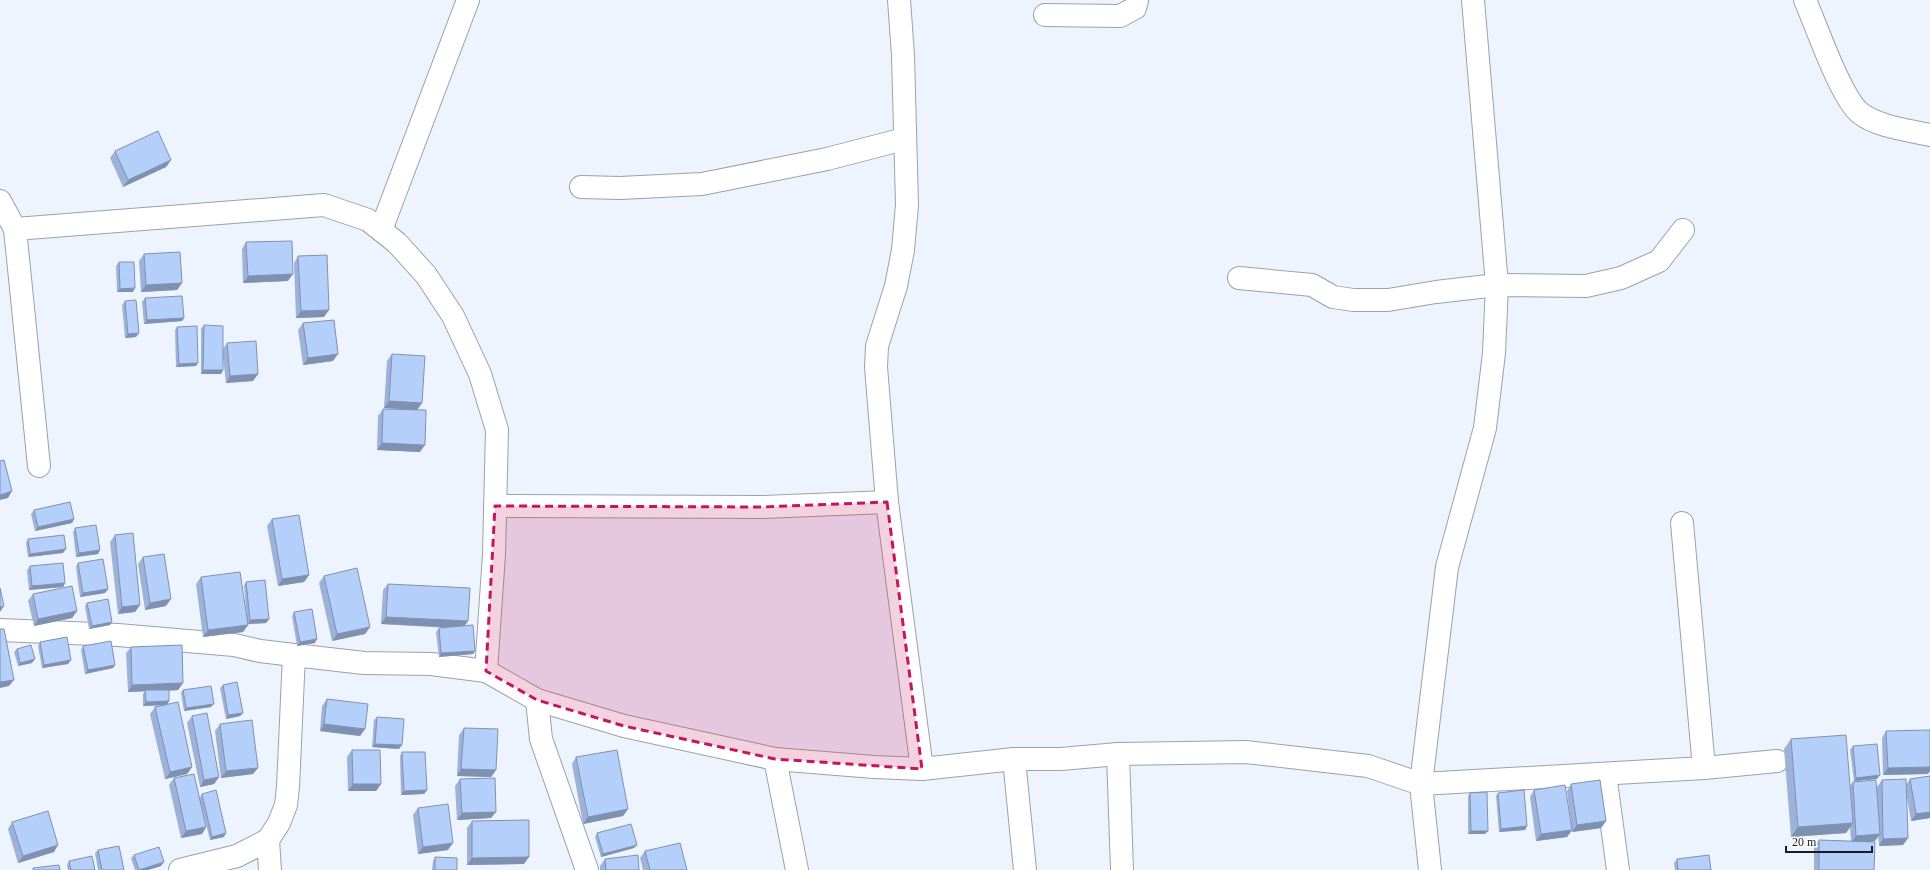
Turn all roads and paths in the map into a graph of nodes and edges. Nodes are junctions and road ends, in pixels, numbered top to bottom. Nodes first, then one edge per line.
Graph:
1 (468, 0) edge
2 (900, 0) edge
3 (1137, 0) edge
4 (1473, 0) edge
5 (1805, 0) edge
6 (1045, 15) dead end
7 (1930, 135) edge
8 (904, 138) junction
9 (581, 188) dead end
10 (0, 201) edge
11 (15, 229) junction
12 (381, 230) junction
13 (1683, 230) dead end
14 (1239, 278) dead end
15 (1497, 285) junction
16 (39, 466) dead end
17 (887, 502) junction
18 (495, 506) junction
19 (1682, 524) dead end
20 (0, 630) edge
21 (294, 655) junction
22 (486, 671) junction
23 (537, 700) junction
24 (1118, 754) junction
25 (775, 759) junction
26 (1014, 759) junction
27 (1777, 761) dead end
28 (1704, 768) junction
29 (922, 769) junction
30 (1605, 774) junction
31 (1421, 784) junction
32 (268, 840) junction
33 (180, 870) edge
34 (270, 870) edge
35 (587, 870) edge
36 (797, 870) edge
37 (1025, 870) edge
38 (1122, 870) edge
39 (1430, 870) edge
40 (1618, 870) edge

1 - 12 street
2 - 8 street
3 - 6 street
4 - 15 street
5 - 7 street
8 - 9 street
8 - 17 street
10 - 11 street
11 - 12 street
11 - 16 street
12 - 18 street
13 - 15 street
14 - 15 street
15 - 31 street
17 - 18 street
17 - 29 street
18 - 22 street
19 - 28 street
20 - 21 street
21 - 22 street
21 - 32 street
22 - 23 street
23 - 25 street
23 - 35 street
24 - 26 street
24 - 31 street
24 - 38 street
25 - 29 street
25 - 36 street
26 - 29 street
26 - 37 street
27 - 28 street
28 - 30 street
30 - 31 street
30 - 40 street
31 - 39 street
32 - 33 street
32 - 34 street

